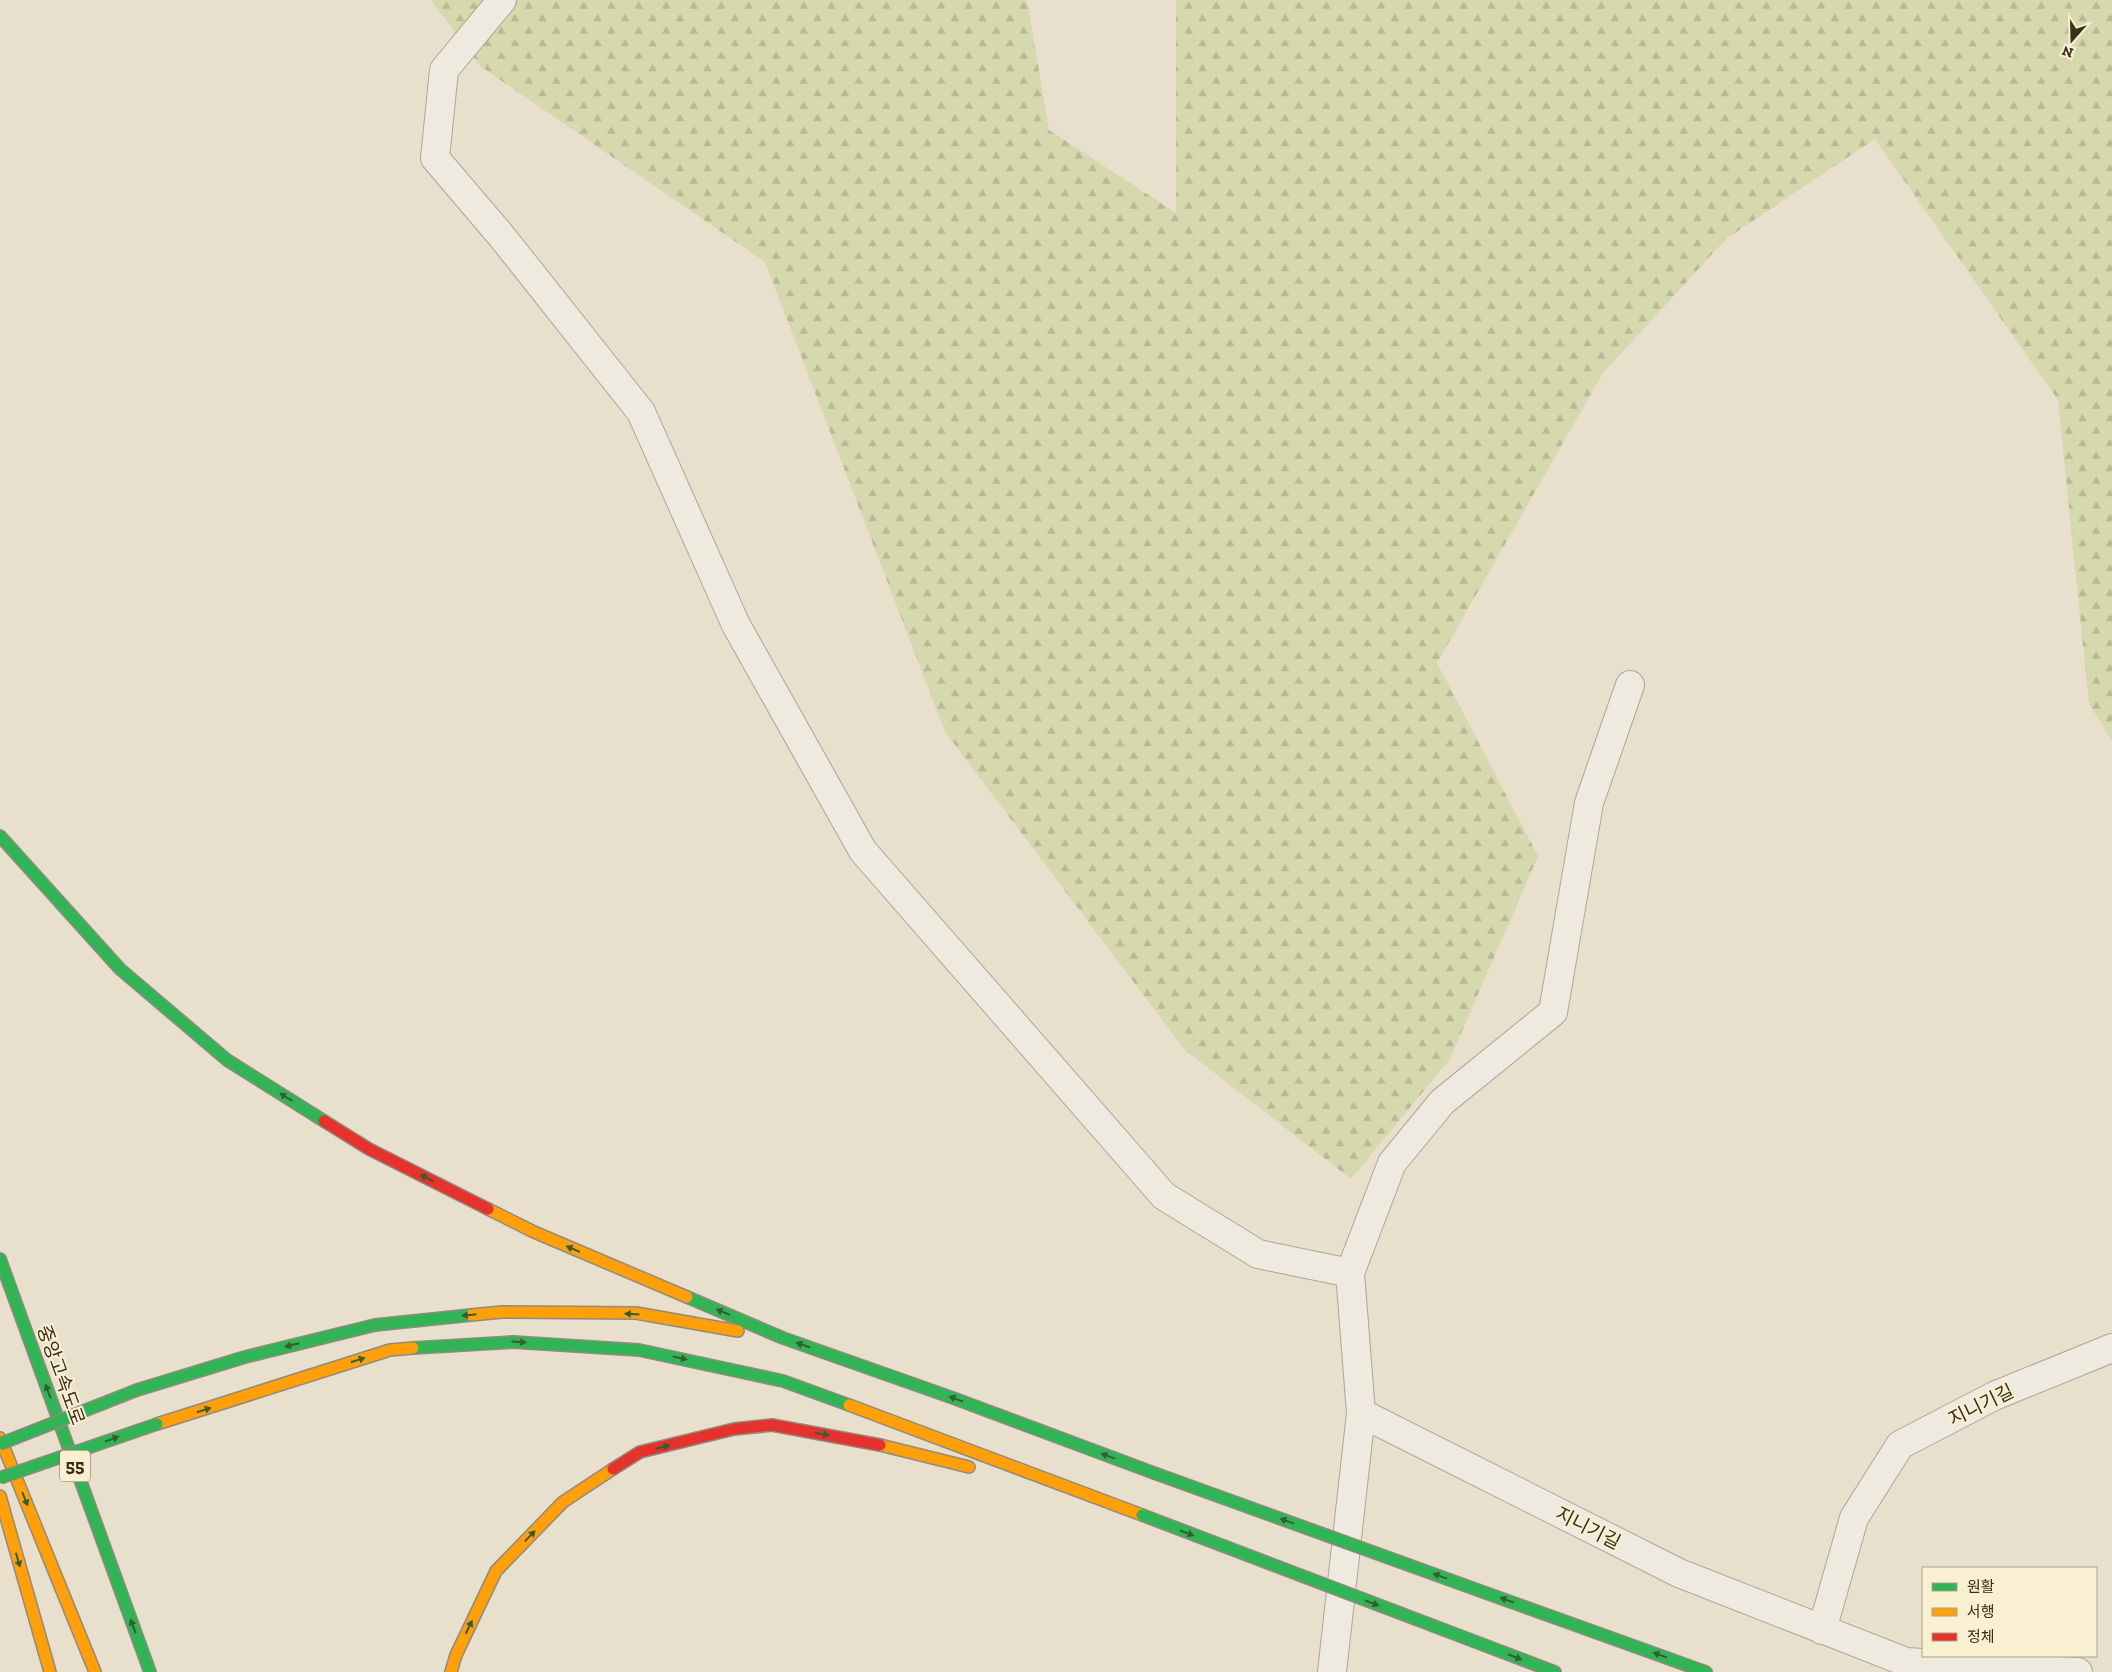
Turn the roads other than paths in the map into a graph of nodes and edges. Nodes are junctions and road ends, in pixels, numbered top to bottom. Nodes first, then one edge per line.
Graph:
1 (502, 0) edge
2 (1630, 686) dead end
3 (0, 836) edge
4 (0, 1259) edge
5 (1350, 1273) junction
6 (784, 1338) junction
7 (2112, 1348) edge
8 (1361, 1413) junction
9 (0, 1438) edge
10 (0, 1444) edge
11 (981, 1470) dead end
12 (1001, 1474) dead end
13 (0, 1478) edge
14 (0, 1496) edge
15 (1087, 1496) junction
16 (1822, 1630) junction
17 (50, 1672) edge
18 (95, 1672) edge
19 (150, 1672) edge
20 (451, 1672) edge
21 (1332, 1672) edge
22 (1555, 1672) edge
23 (1706, 1672) edge
24 (2078, 1672) edge

1 - 5 street
2 - 5 street
6 -> 3 highway
19 -> 4 highway, 중앙고속도로 / 55
5 - 8 street
6 -> 10 highway, bridge
23 -> 6 highway, bridge
7 - 16 street, 지니기길
8 - 16 street, 지니기길
8 - 21 street
9 -> 18 highway
20 -> 11 highway
12 - 15 highway
13 -> 15 highway, bridge
14 -> 17 highway
15 -> 22 highway, bridge
16 - 24 street, 지니기길

